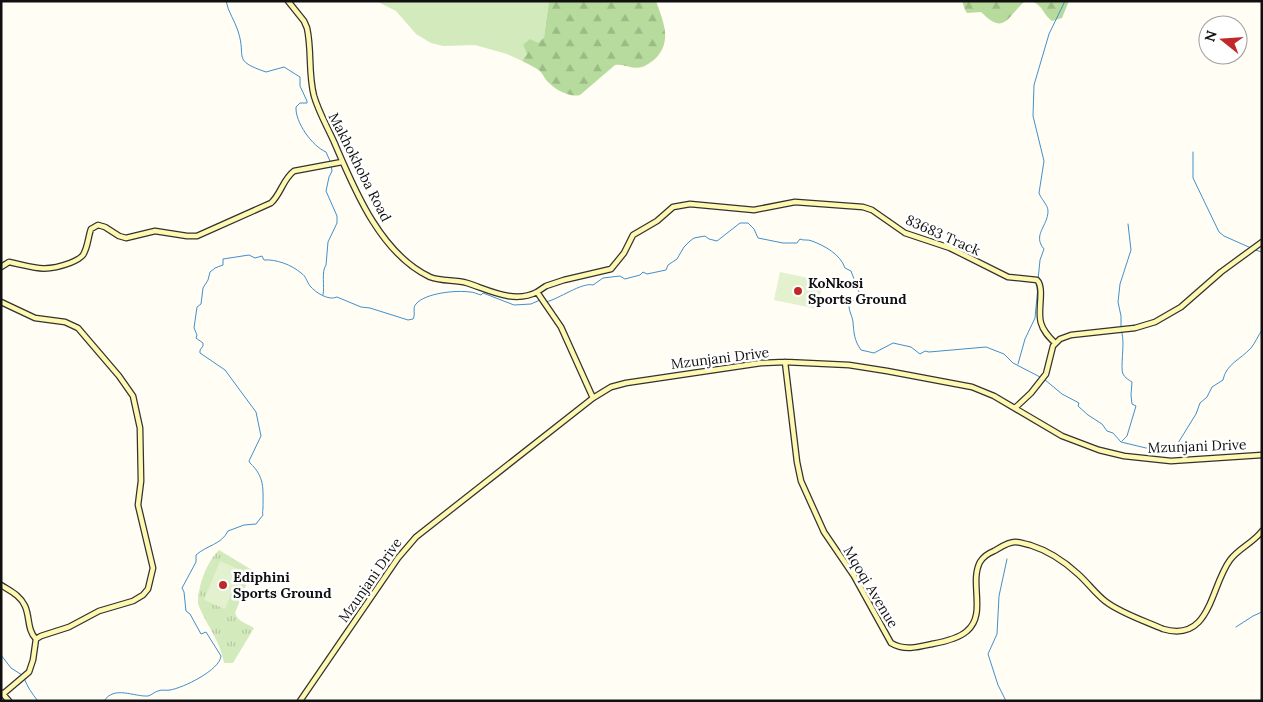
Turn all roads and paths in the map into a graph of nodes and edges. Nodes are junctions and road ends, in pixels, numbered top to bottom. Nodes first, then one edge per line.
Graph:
1 (288, 1) edge
2 (342, 162) junction
3 (1262, 242) edge
4 (1, 267) edge
5 (537, 292) junction
6 (1, 302) edge
7 (1055, 343) junction
8 (785, 362) junction
9 (593, 398) junction
10 (1015, 408) junction
11 (1262, 455) edge
12 (1262, 531) edge
13 (1, 585) edge
14 (36, 639) junction
15 (2, 693) edge
16 (9, 701) edge
17 (300, 701) edge

1 - 2 street, Makhokhoba Road
2 - 4 street
2 - 5 street, Makhokhoba Road
3 - 7 street
5 - 7 street, 83683 Track
5 - 9 street
6 - 14 street
7 - 10 street
8 - 9 street, Mzunjani Drive
8 - 10 street, Mzunjani Drive
8 - 12 street, Mqoqi Avenue
9 - 17 street, Mzunjani Drive
10 - 11 street, Mzunjani Drive
13 - 14 street
14 - 15 street
15 - 16 street

